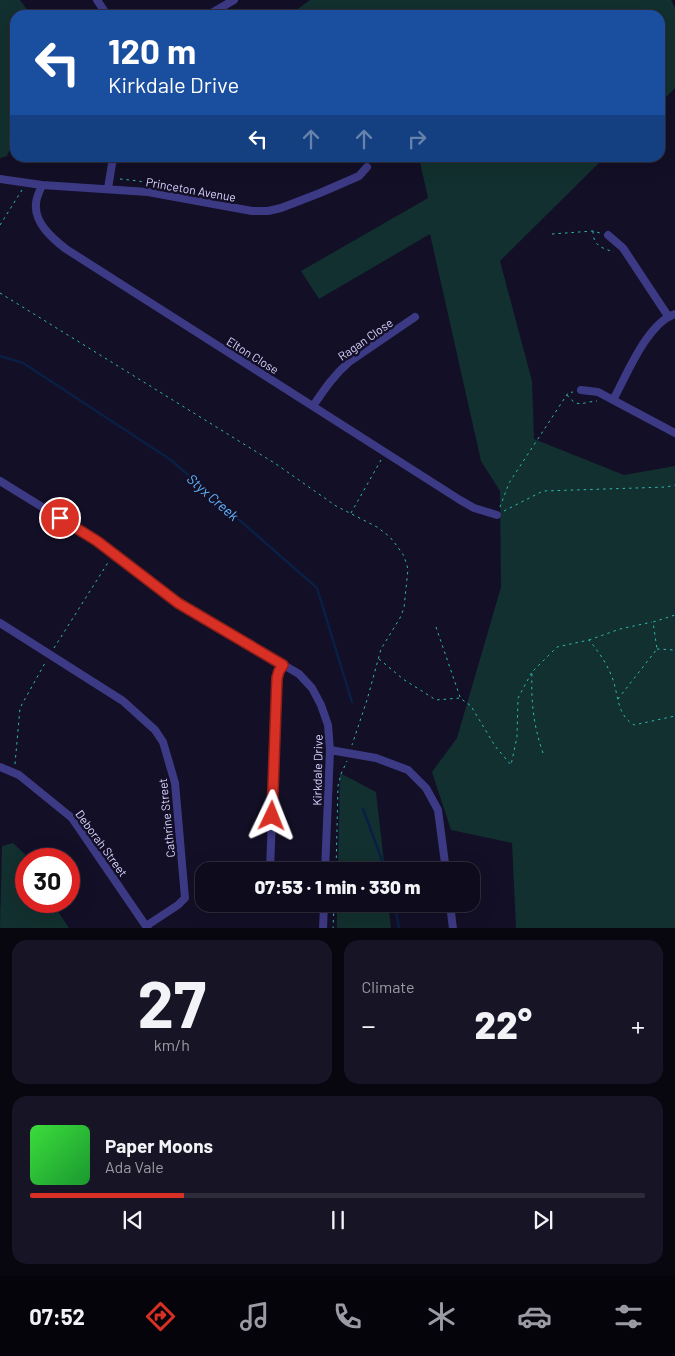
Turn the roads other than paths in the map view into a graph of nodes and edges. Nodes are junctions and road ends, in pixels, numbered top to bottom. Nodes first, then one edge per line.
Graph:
1 (234, 0) edge
2 (217, 10) edge
3 (112, 162) edge
4 (367, 167) dead end
5 (0, 179) edge
6 (42, 184) junction
7 (108, 188) junction
8 (608, 235) road end
9 (671, 315) edge
10 (415, 317) dead end
11 (581, 390) road end
12 (613, 400) junction
13 (314, 406) junction
14 (675, 433) edge
15 (0, 481) edge
16 (497, 515) road end
17 (0, 623) edge
18 (283, 665) junction
19 (330, 750) junction
20 (0, 767) edge
21 (270, 862) edge
22 (325, 862) edge
23 (445, 862) edge
24 (324, 912) edge
25 (451, 912) edge
26 (147, 927) edge
27 (323, 928) edge
28 (453, 928) edge

1 - 2 street
3 - 7 street
4 - 7 street, Princeton Avenue
5 - 6 street, Princeton Avenue
6 - 7 street, Princeton Avenue
6 - 13 street, Elton Close
8 - 9 street
9 - 12 street
10 - 13 street, Ragan Close
11 - 12 street
12 - 14 street
13 - 16 street, Elton Close
15 - 18 street, Kirkdale Drive
17 - 26 street, Cathrine Street
18 - 19 street, Kirkdale Drive
18 - 21 street
19 - 22 street, Kirkdale Drive
19 - 23 street
20 - 26 street, Deborah Street
24 - 27 street
25 - 28 street

